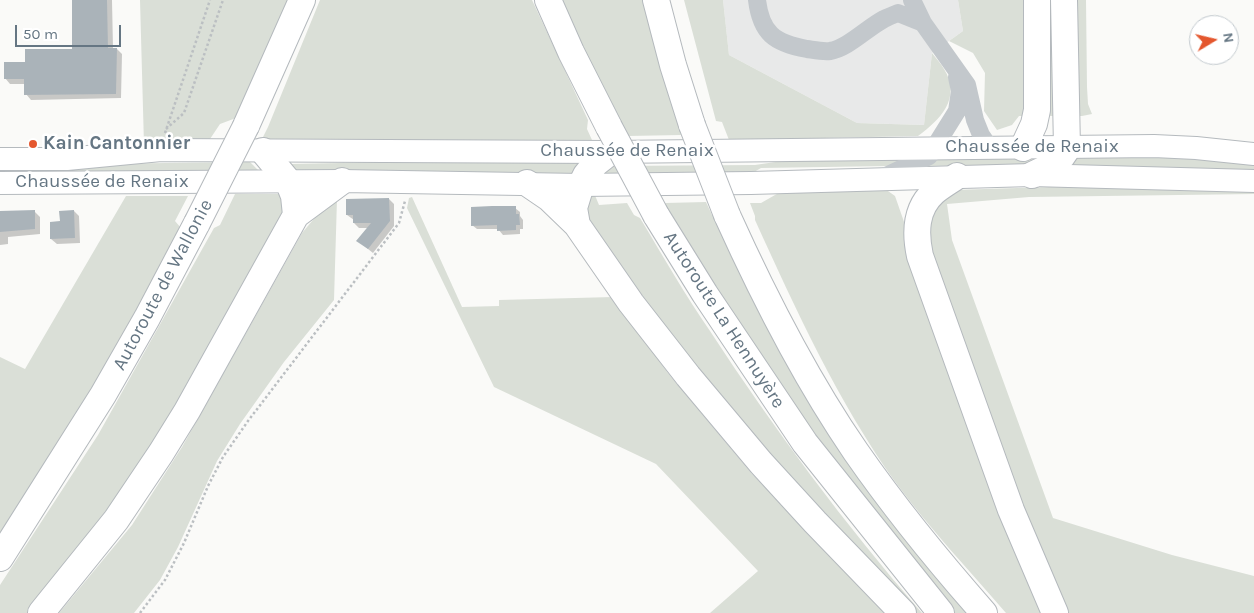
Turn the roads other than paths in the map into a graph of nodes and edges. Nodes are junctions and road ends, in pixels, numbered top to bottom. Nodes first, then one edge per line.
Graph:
1 (302, 0) edge
2 (548, 0) edge
3 (757, 0) edge
4 (912, 0) edge
5 (1037, 0) edge
6 (1064, 0) edge
7 (660, 7) edge
8 (923, 23) junction
9 (956, 67) junction
10 (610, 139) junction
11 (934, 147) junction
12 (990, 148) junction
13 (1023, 148) junction
14 (1067, 148) junction
15 (264, 151) junction
16 (1254, 154) edge
17 (0, 159) edge
18 (1032, 175) junction
19 (957, 176) junction
20 (882, 178) junction
21 (342, 180) junction
22 (288, 181) junction
23 (1254, 181) edge
24 (0, 182) edge
25 (527, 182) junction
26 (581, 185) junction
27 (296, 216) junction
28 (577, 225) junction
29 (0, 558) edge
30 (41, 613) edge
31 (903, 613) edge
32 (941, 613) edge
33 (984, 613) edge
34 (1055, 613) edge

1 - 29 highway, Autoroute de Wallonie, bridge
2 - 10 highway, Autoroute La Hennuyère
3 - 8 lane
4 - 8 lane
5 - 13 highway
6 - 14 highway
7 - 33 highway, bridge
8 - 9 lane
9 - 11 lane
9 - 12 lane
10 - 11 main road, Chaussée de Renaix
10 - 15 main road, Chaussée de Renaix
10 - 26 highway
10 - 32 highway, Autoroute La Hennuyère, bridge
11 - 12 main road, Chaussée de Renaix
11 - 20 lane
12 - 13 main road, Chaussée de Renaix
13 - 14 main road, Chaussée de Renaix
14 - 16 main road, Chaussée de Renaix
14 - 18 highway
15 - 17 main road, Chaussée de Renaix
15 - 22 highway
18 - 19 main road, Chaussée de Renaix
18 - 23 main road, Chaussée de Renaix
19 - 20 main road, Chaussée de Renaix
19 - 34 highway
20 - 26 main road, Chaussée de Renaix
21 - 22 main road, Chaussée de Renaix
21 - 25 main road, Chaussée de Renaix
21 - 27 highway
22 - 24 main road, Chaussée de Renaix
22 - 27 highway
25 - 26 main road, Chaussée de Renaix
25 - 28 highway
26 - 28 highway
27 - 30 highway
28 - 31 highway

